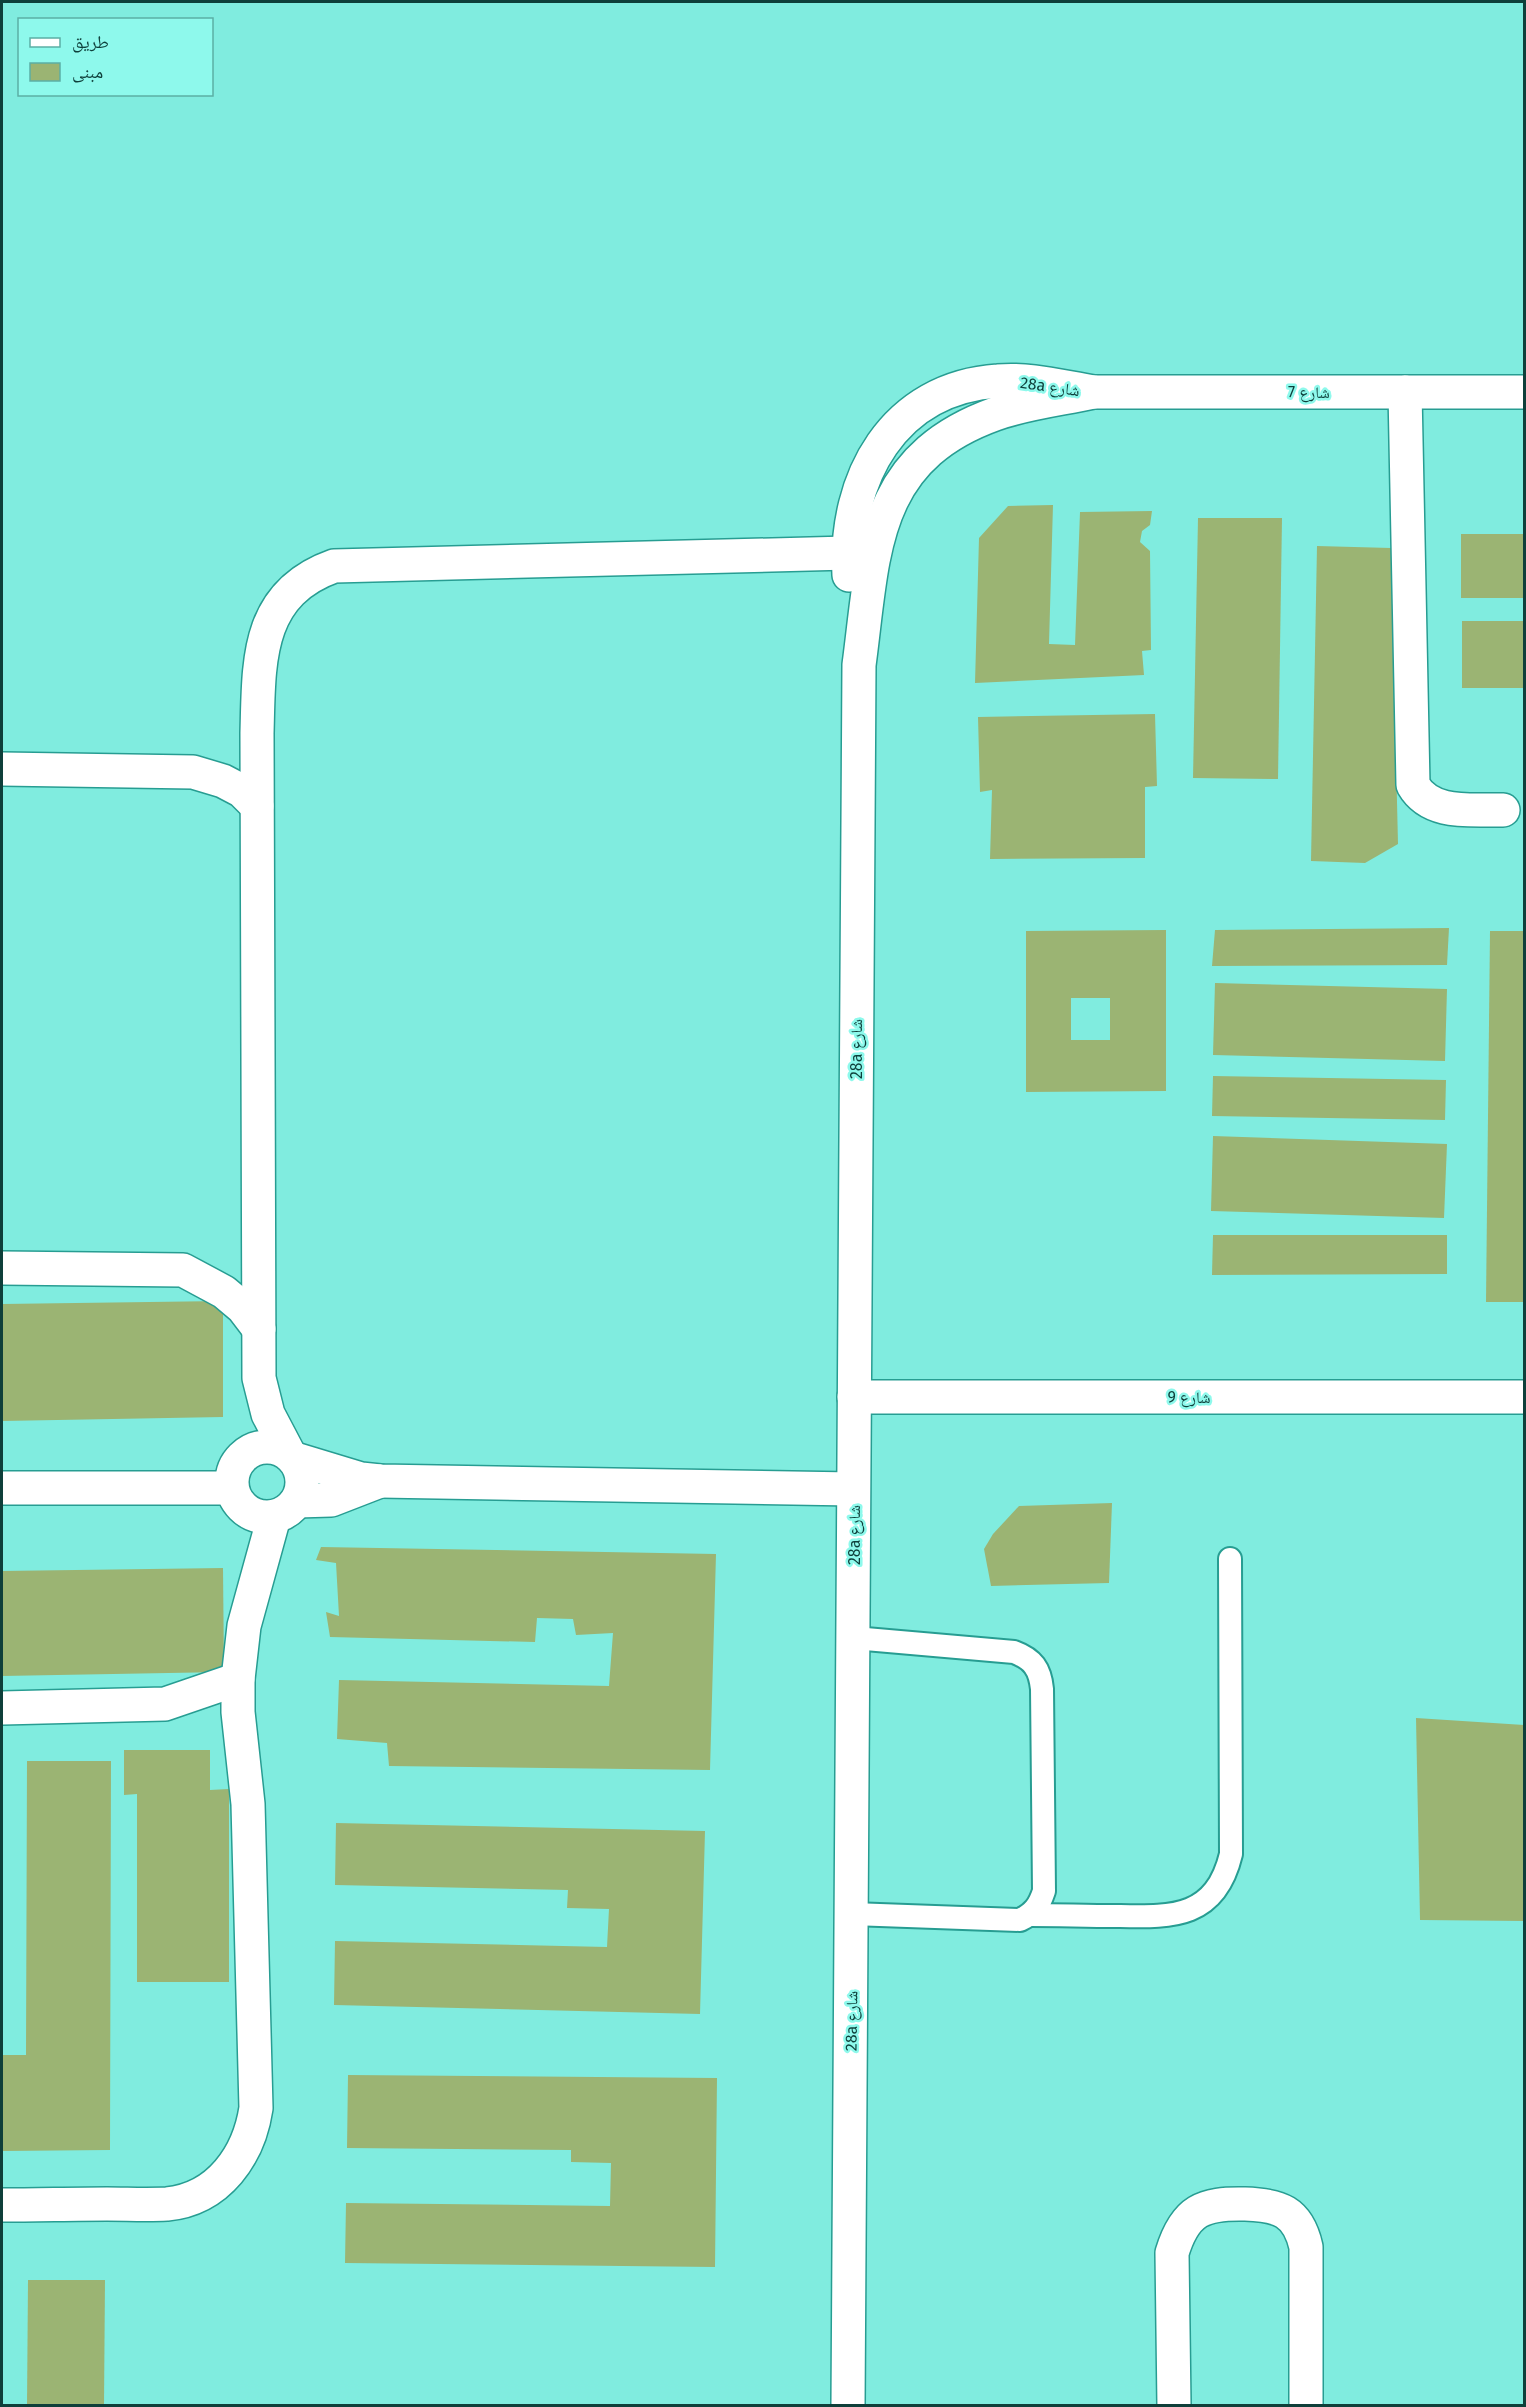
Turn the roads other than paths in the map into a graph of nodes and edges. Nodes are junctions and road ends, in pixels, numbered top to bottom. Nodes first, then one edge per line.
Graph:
1 (1094, 392) junction
2 (1405, 392) junction
3 (1524, 392) edge
4 (848, 553) junction
5 (859, 665) junction
6 (2, 769) edge
7 (257, 806) junction
8 (1503, 810) dead end
9 (2, 1268) edge
10 (259, 1329) junction
11 (854, 1397) junction
12 (1524, 1397) edge
13 (292, 1457) junction
14 (380, 1481) junction
15 (2, 1488) edge
16 (231, 1488) junction
17 (853, 1489) junction
18 (286, 1509) junction
19 (1230, 1559) dead end
20 (854, 1638) junction
21 (238, 1679) junction
22 (2, 1708) edge
23 (852, 1914) junction
24 (1031, 1915) junction
25 (2, 2205) edge
26 (848, 2406) edge
27 (1174, 2406) edge
28 (1306, 2406) edge

1 - 2 street, شارع 7
1 - 4 street, 28a شارع
1 - 5 street, 28a شارع
2 - 3 street, شارع 7
2 - 8 street
4 - 5 street, 28a شارع
4 - 7 street
5 - 11 street, 28a شارع
6 - 7 street
7 - 10 street
9 - 10 street
10 - 13 street
11 - 12 street, شارع 9
11 - 17 street, 28a شارع
13 - 14 street
13 - 16 street
13 - 18 street
14 - 17 street
14 - 18 street
15 - 16 street
16 - 18 street
17 - 20 street, 28a شارع
18 - 21 street
19 - 24 lane
20 - 23 street, 28a شارع
20 - 24 lane
21 - 22 street
21 - 25 street
23 - 24 lane
23 - 26 street, 28a شارع
27 - 28 street

